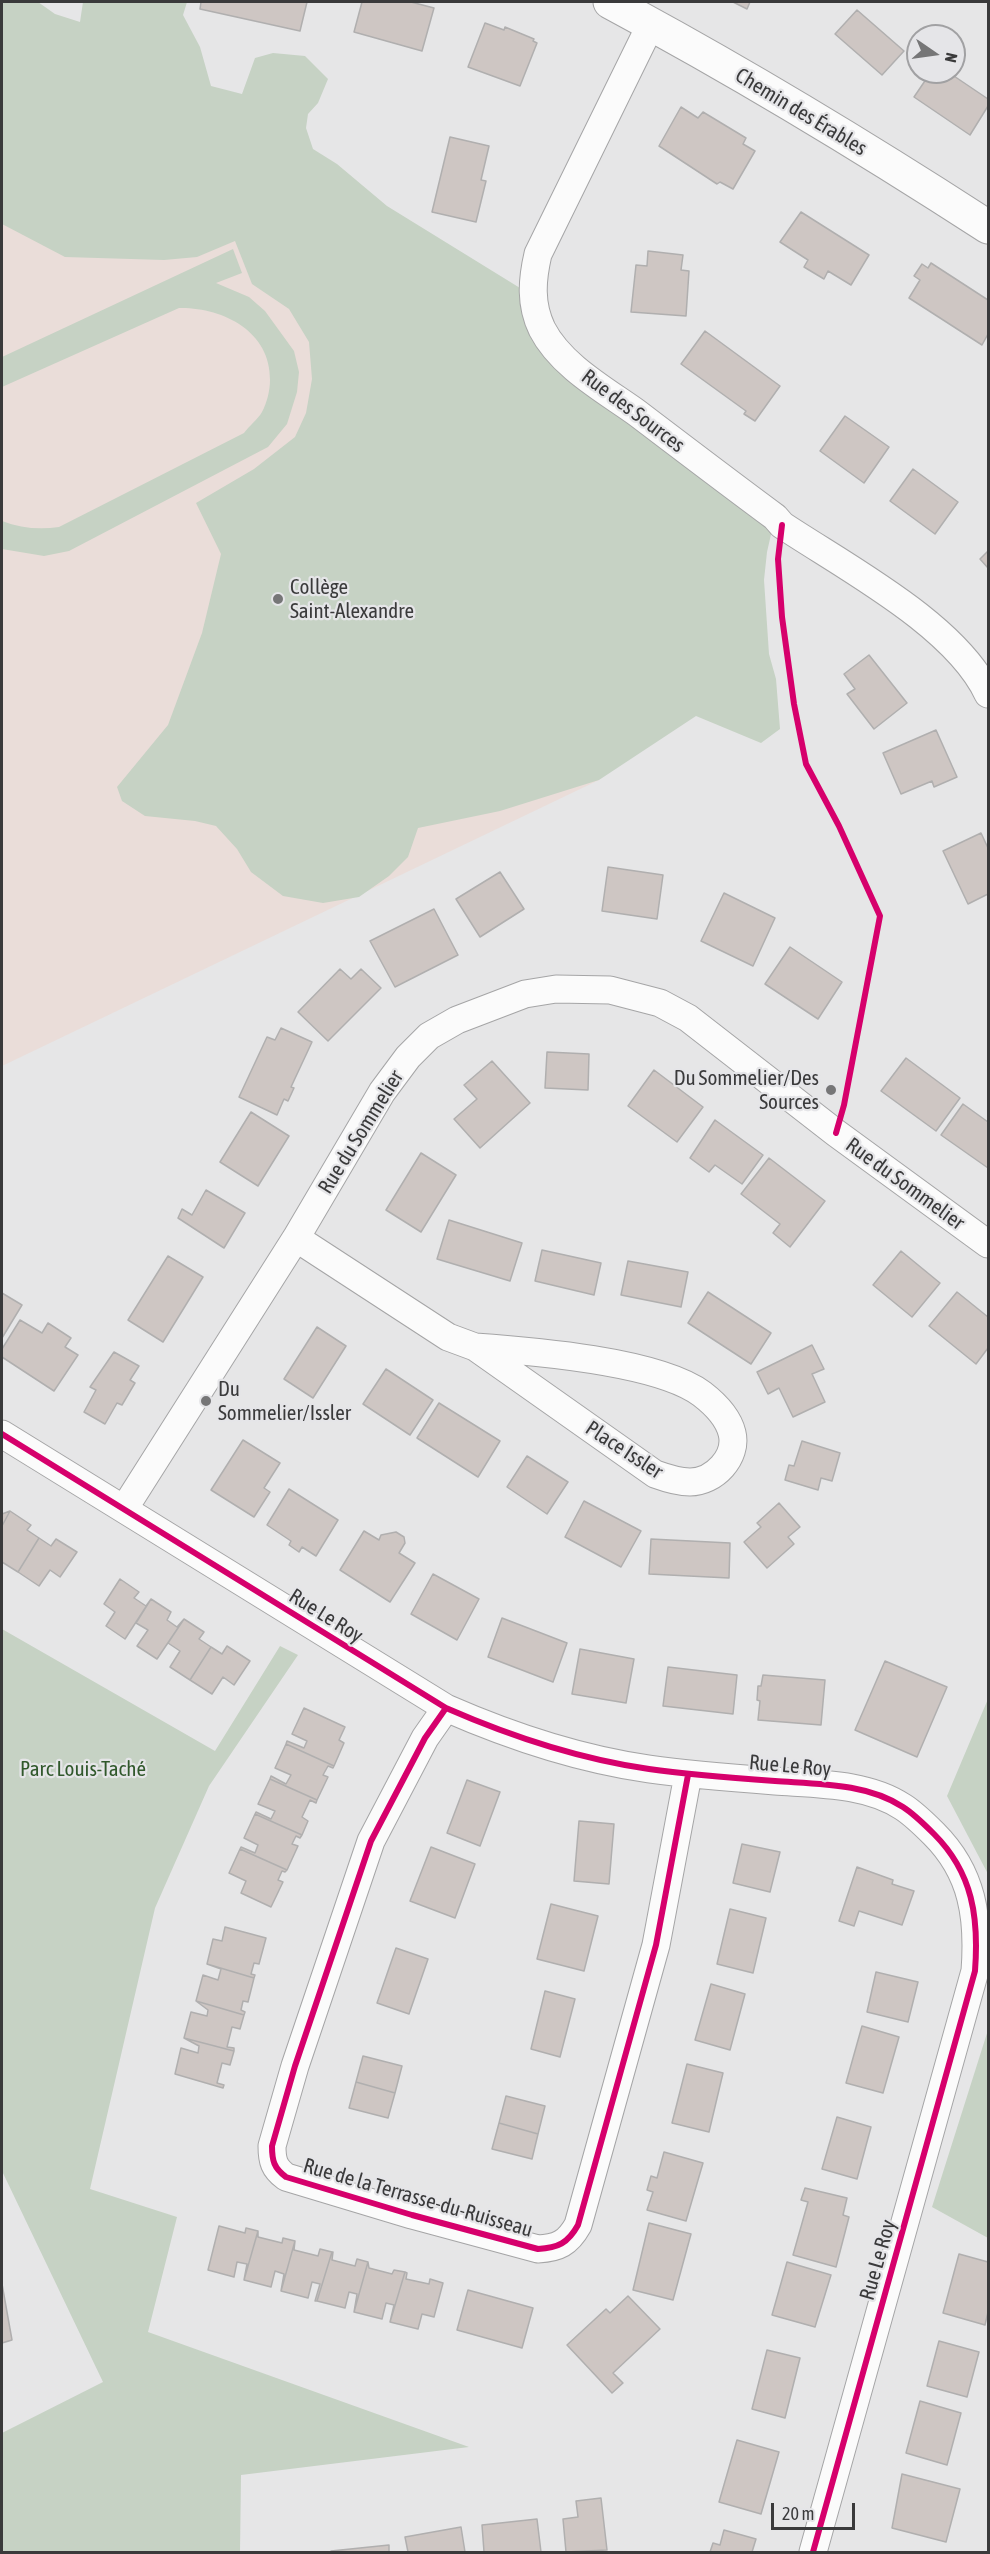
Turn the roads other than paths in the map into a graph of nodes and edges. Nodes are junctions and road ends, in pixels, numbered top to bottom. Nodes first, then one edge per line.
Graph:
1 (610, 2) edge
2 (651, 24) junction
3 (988, 227) edge
4 (988, 694) edge
5 (296, 1238) junction
6 (988, 1245) edge
7 (475, 1347) junction
8 (2, 1434) edge
9 (124, 1509) junction
10 (446, 1708) junction
11 (688, 1774) junction
12 (813, 2553) edge

1 - 2 street, Chemin des Érables
2 - 3 street, Chemin des Érables
2 - 4 street, Rue des Sources
5 - 6 street, Rue du Sommelier
5 - 7 street, Place Issler
5 - 9 street, Rue du Sommelier
7 - 7 street, Place Issler
8 - 9 street, Rue Le Roy
9 - 10 street, Rue Le Roy
10 - 11 street, Rue Le Roy
10 - 11 street, Rue de la Terrasse-du-Ruisseau
11 - 12 street, Rue Le Roy

